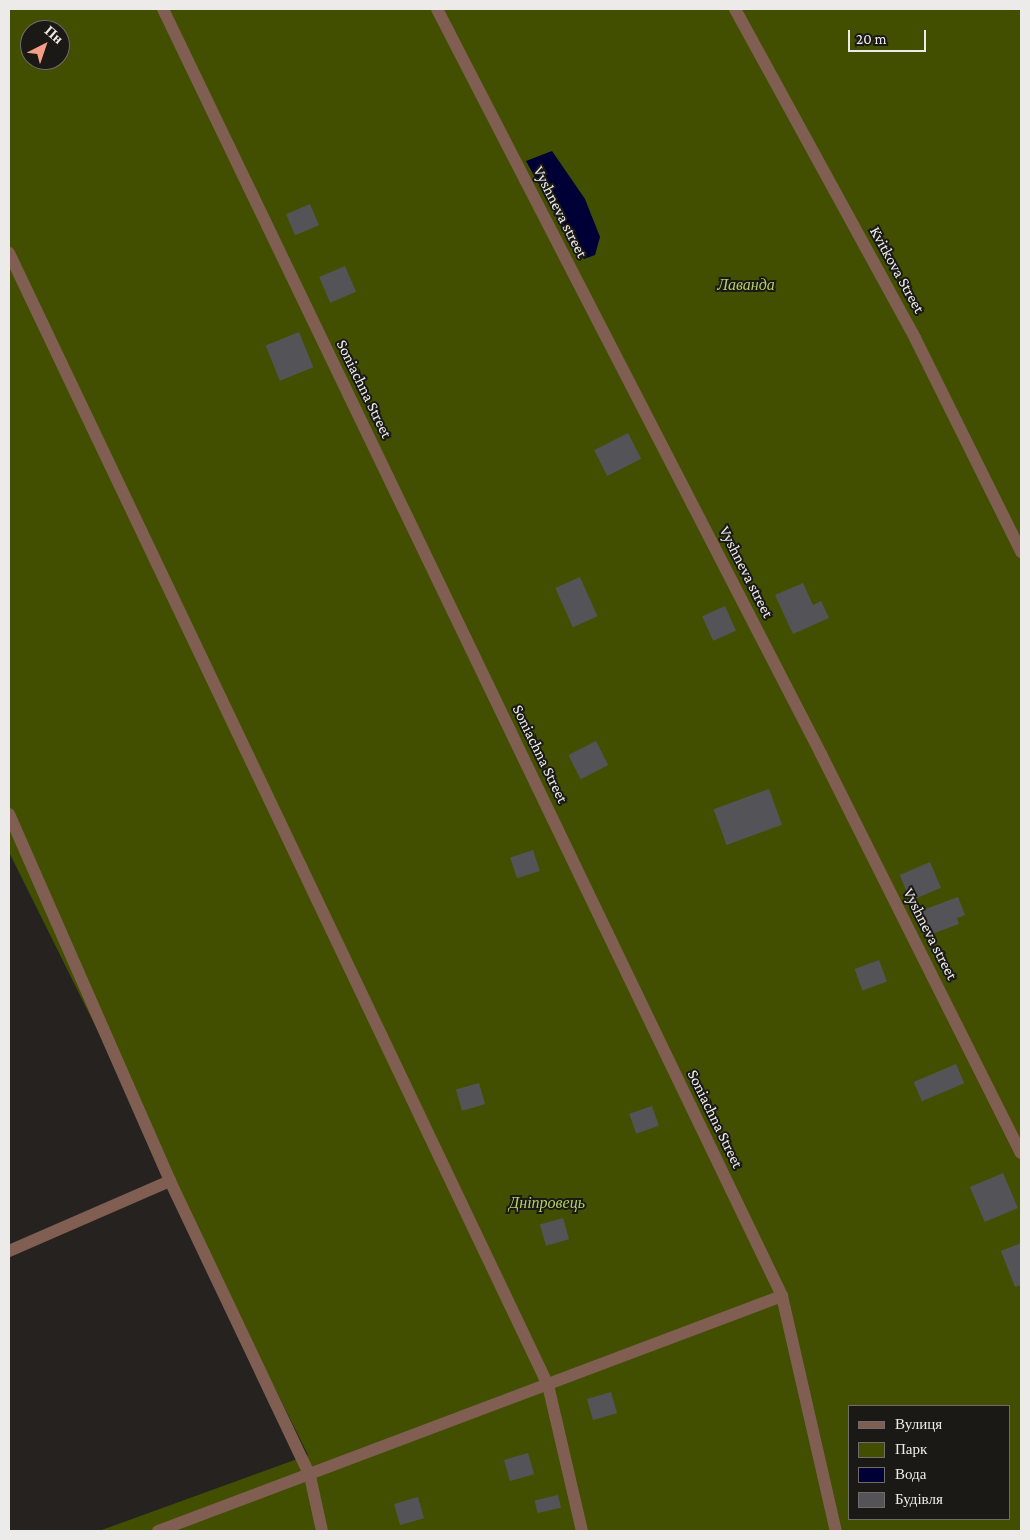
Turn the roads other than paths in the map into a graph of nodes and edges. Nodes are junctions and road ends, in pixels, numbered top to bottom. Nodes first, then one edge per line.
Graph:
1 (163, 9) edge
2 (437, 9) edge
3 (735, 9) edge
4 (9, 253) edge
5 (1021, 552) edge
6 (9, 814) edge
7 (1021, 1153) edge
8 (170, 1181) junction
9 (9, 1251) edge
10 (782, 1296) junction
11 (548, 1385) junction
12 (310, 1476) junction
13 (158, 1531) edge
14 (322, 1531) edge
15 (582, 1531) edge
16 (836, 1531) edge

1 - 10 street, Soniachna Street
2 - 7 street, Vyshneva street
3 - 5 street, Kvitkova Street
4 - 11 street
6 - 8 street
8 - 9 street
8 - 12 street
10 - 11 street
10 - 16 street, Soniachna Street
11 - 12 street
11 - 15 street
12 - 13 street
12 - 14 street

